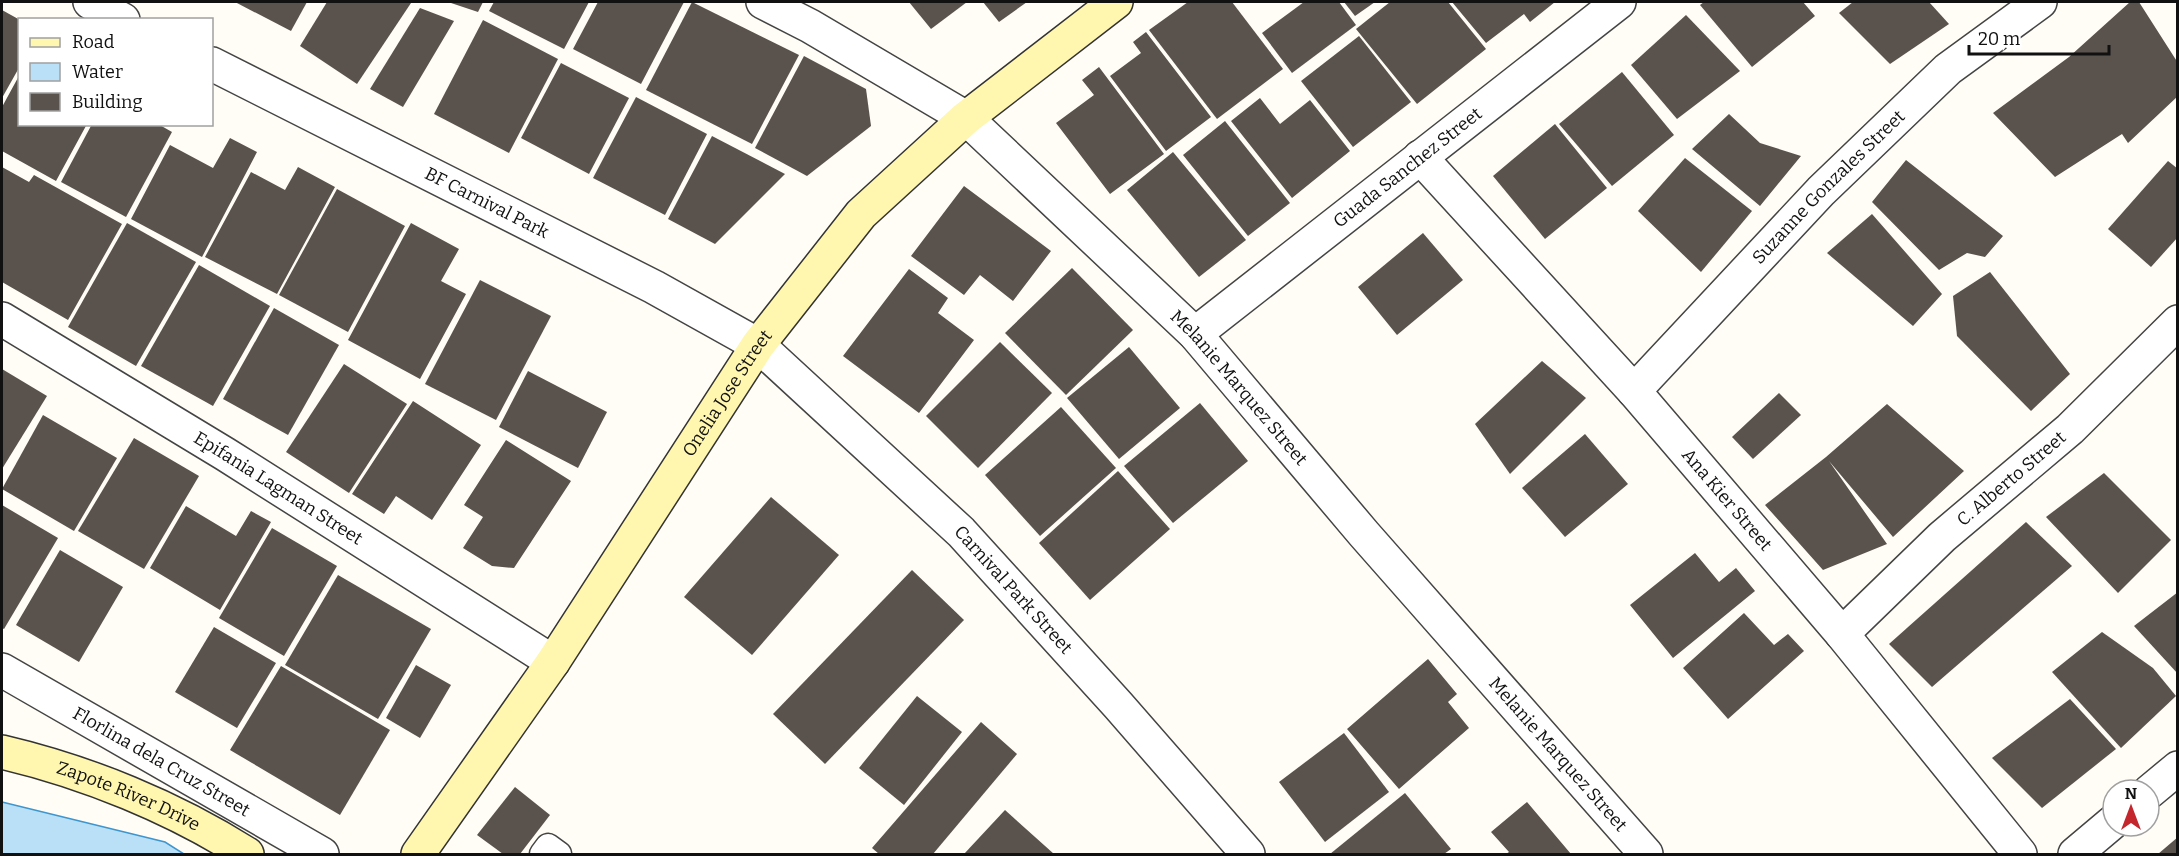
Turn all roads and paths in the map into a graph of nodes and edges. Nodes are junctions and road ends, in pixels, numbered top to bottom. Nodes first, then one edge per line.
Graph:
1 (90, 2) edge
2 (763, 2) edge
3 (1116, 2) edge
4 (1619, 2) edge
5 (2040, 2) edge
6 (119, 18) edge
7 (213, 65) edge
8 (966, 118) junction
9 (1420, 157) junction
10 (2, 318) edge
11 (2178, 322) edge
12 (1195, 334) junction
13 (758, 345) junction
14 (1634, 391) junction
15 (1842, 634) junction
16 (553, 662) junction
17 (2, 670) edge
18 (2, 753) edge
19 (2178, 768) edge
20 (2161, 782) edge
21 (2101, 832) edge
22 (419, 854) edge
23 (247, 855) edge
24 (322, 855) edge
25 (542, 855) edge
26 (560, 855) edge
27 (1248, 855) edge
28 (1646, 855) edge
29 (2020, 855) edge
30 (2075, 855) edge

1 - 6 street
2 - 8 street, Melanie Marquez Street
3 - 8 main road, Onelia Jose Street
4 - 9 street, Guada Sanchez Street
5 - 14 street, Suzanne Gonzales Street
7 - 13 street, BF Carnival Park
8 - 12 street, Melanie Marquez Street
8 - 13 main road, Onelia Jose Street
9 - 12 street, Guada Sanchez Street
9 - 14 street, Ana Kier Street
10 - 16 street, Epifania Lagman Street
11 - 15 street, C. Alberto Street
12 - 28 street, Melanie Marquez Street
13 - 16 main road, Onelia Jose Street
13 - 27 street, Carnival Park Street
14 - 15 street, Ana Kier Street
15 - 29 street, Ana Kier Street
16 - 22 main road, Onelia Jose Street
17 - 24 street, Florlina dela Cruz Street
18 - 23 main road, Zapote River Drive
19 - 20 street
21 - 30 street
25 - 26 lane

